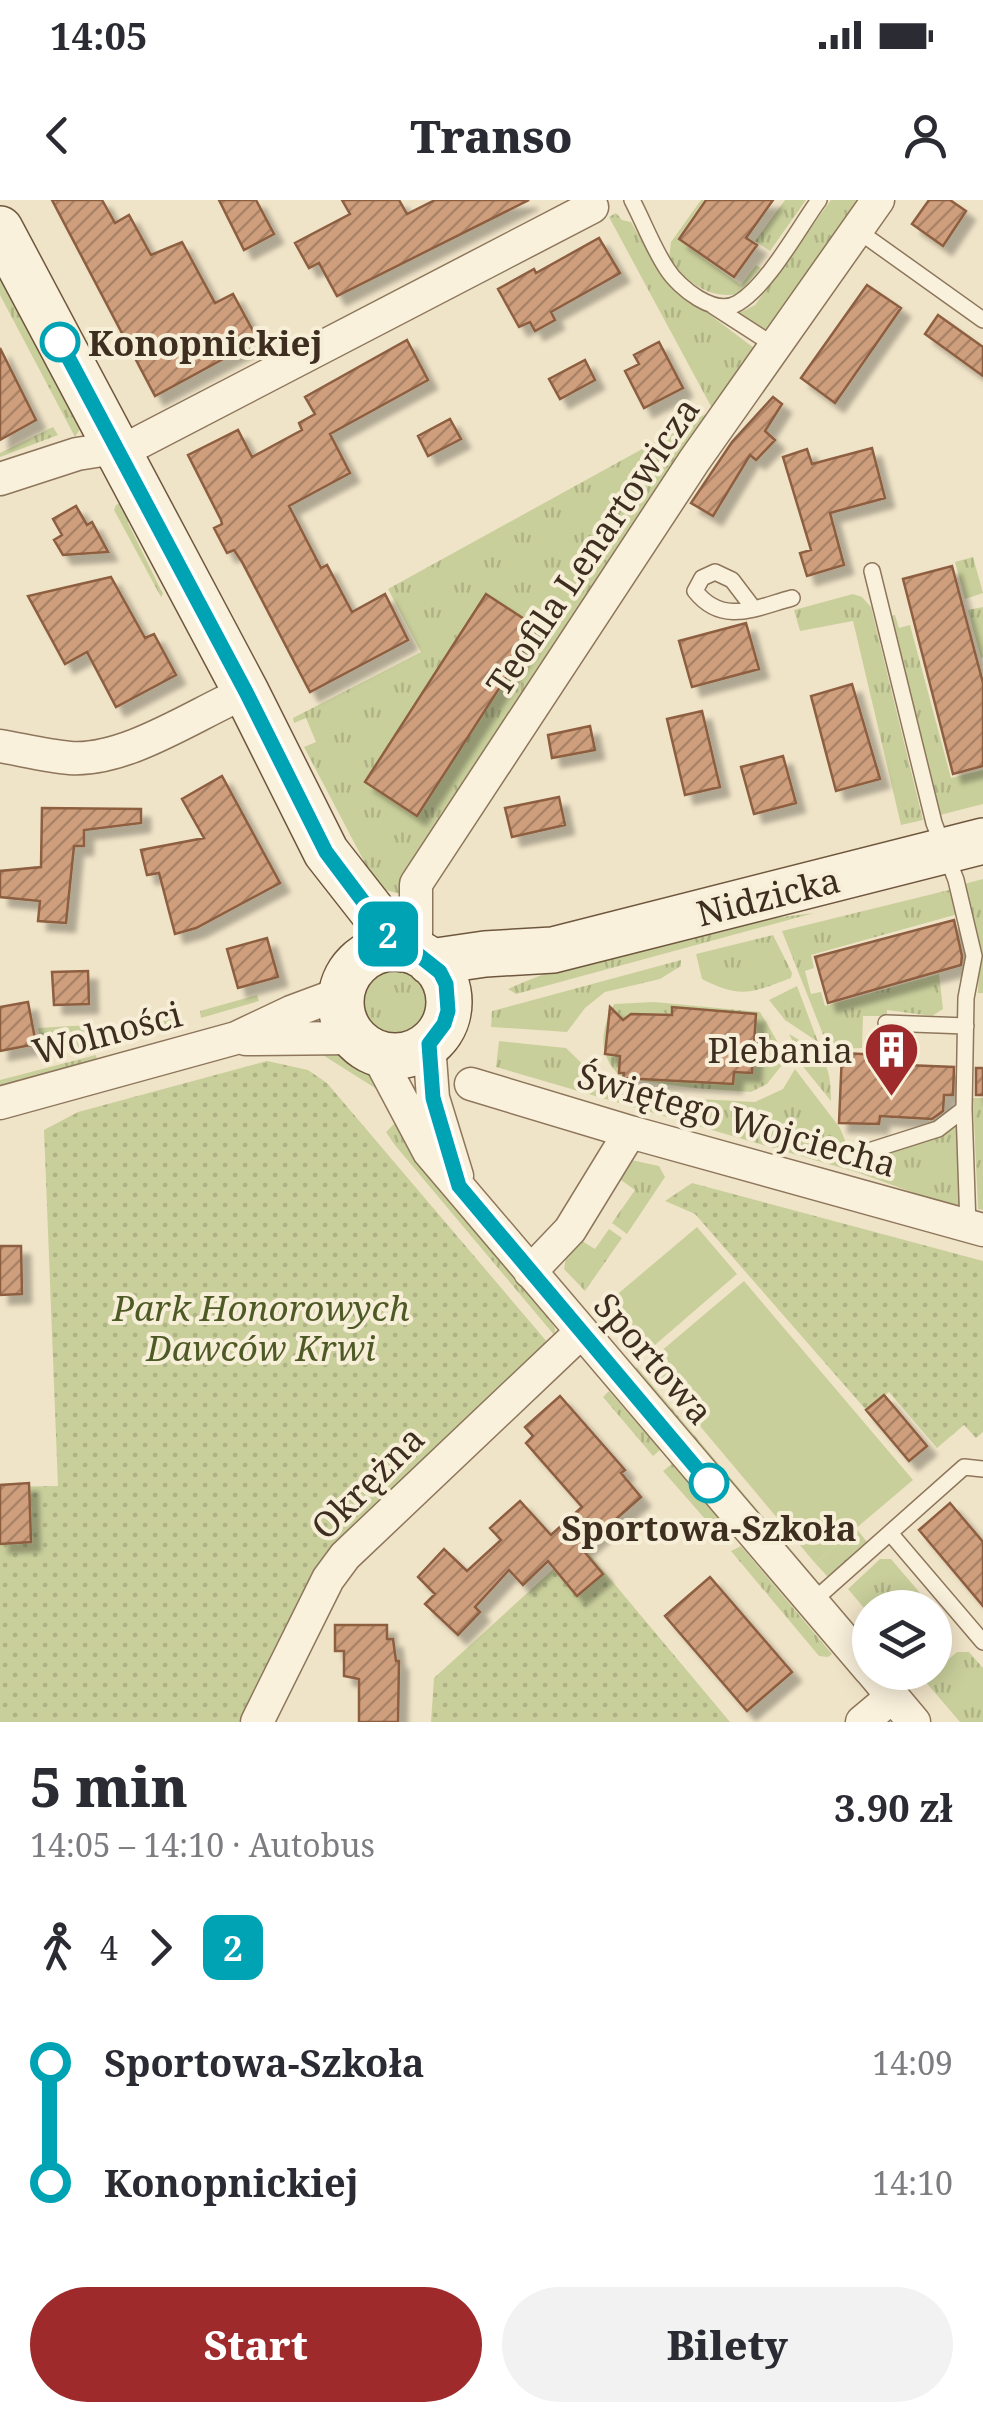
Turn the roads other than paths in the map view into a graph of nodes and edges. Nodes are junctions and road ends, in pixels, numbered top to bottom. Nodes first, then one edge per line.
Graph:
1 (632, 200) edge
2 (819, 200) edge
3 (878, 200) edge
4 (599, 203) edge
5 (0, 229) edge
6 (857, 230) junction
7 (713, 306) junction
8 (983, 320) edge
9 (775, 346) junction
10 (115, 447) junction
11 (0, 479) edge
12 (872, 571) dead end
13 (792, 598) dead end
14 (754, 609) dead end
15 (246, 692) junction
16 (0, 746) edge
17 (965, 846) edge
18 (326, 852) junction
19 (553, 950) junction
20 (416, 954) junction
21 (347, 981) junction
22 (886, 1024) dead end
23 (966, 1026) junction
24 (439, 1028) junction
25 (236, 1038) junction
26 (365, 1046) junction
27 (470, 1084) dead end
28 (0, 1102) edge
29 (964, 1109) junction
30 (630, 1132) junction
31 (853, 1156) dead end
32 (459, 1186) junction
33 (976, 1228) edge
34 (530, 1272) junction
35 (580, 1333) junction
36 (983, 1469) edge
37 (890, 1532) junction
38 (812, 1602) junction
39 (983, 1642) edge
40 (852, 1649) edge
41 (887, 1690) edge
42 (257, 1722) edge
43 (862, 1722) edge

1 - 7 lane
2 - 7 lane
3 - 6 street, Teofila Lenartowicza
4 - 10 street
5 - 10 street
6 - 8 lane
6 - 9 street, Teofila Lenartowicza
7 - 9 lane
9 - 20 street, Teofila Lenartowicza
10 - 11 street
10 - 15 street
12 - 17 lane
13 - 14 lane
15 - 16 street
15 - 18 street
17 - 19 street, Nidzicka
17 - 23 lane
18 - 20 street
18 - 21 street
19 - 20 street
19 - 24 street
20 - 21 street
20 - 24 street
21 - 25 street
21 - 26 street
22 - 23 lane
23 - 29 lane
24 - 26 street
24 - 32 street
25 - 26 street
25 - 28 street, Wolności
26 - 32 street, Sportowa
27 - 30 street, Świętego Wojciecha
29 - 31 lane
29 - 33 lane
30 - 33 street, Świętego Wojciecha
30 - 34 street
32 - 34 street, Sportowa
34 - 35 street, Sportowa
35 - 38 street, Sportowa
35 - 42 street, Okrężna
36 - 37 lane
37 - 38 lane
37 - 39 lane
38 - 40 street, Sportowa
41 - 43 street

